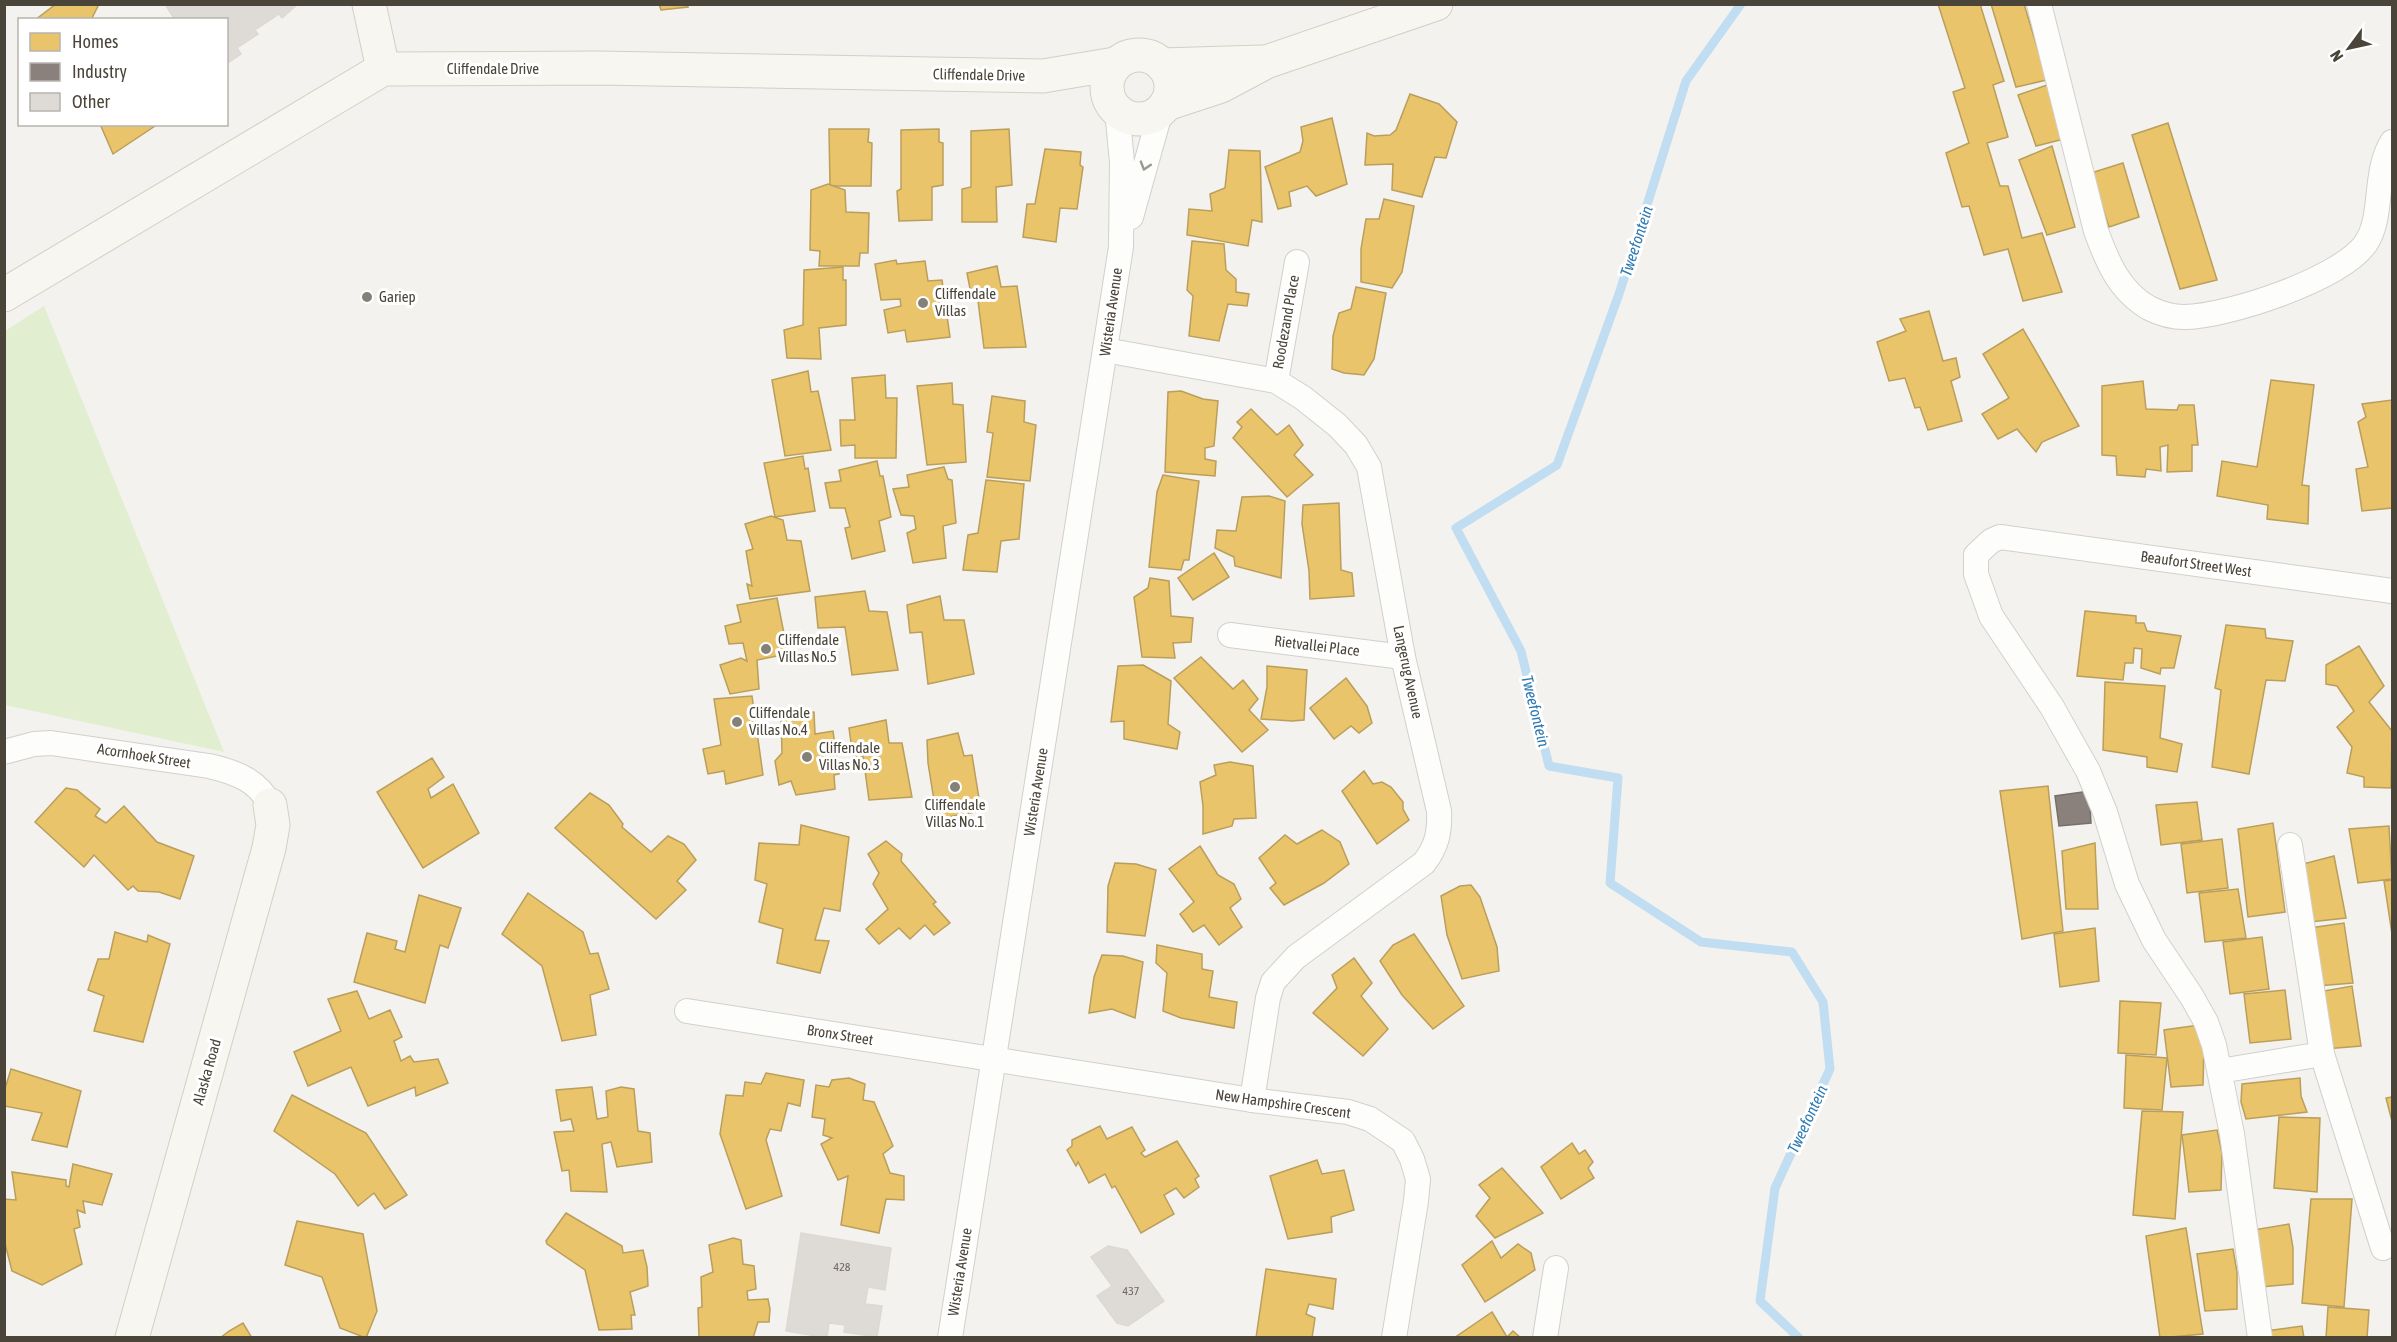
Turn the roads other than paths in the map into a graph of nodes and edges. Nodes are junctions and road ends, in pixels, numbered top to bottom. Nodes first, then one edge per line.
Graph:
1 (369, 4) edge
2 (1436, 4) edge
3 (2039, 4) edge
4 (1266, 62) junction
5 (1115, 64) junction
6 (1162, 65) junction
7 (383, 69) junction
8 (1043, 76) junction
9 (1114, 107) junction
10 (1164, 107) junction
11 (2392, 142) edge
12 (1121, 247) junction
13 (1297, 262) dead end
14 (4, 295) edge
15 (1105, 350) junction
16 (1275, 381) junction
17 (2392, 591) edge
18 (1230, 635) dead end
19 (1403, 657) junction
20 (4, 752) edge
21 (270, 805) joint
22 (2290, 845) dead end
23 (687, 1011) dead end
24 (2322, 1054) junction
25 (993, 1059) junction
26 (2220, 1071) junction
27 (1252, 1100) junction
28 (2383, 1248) dead end
29 (1556, 1268) dead end
30 (132, 1338) edge
31 (950, 1338) edge
32 (1394, 1338) edge
33 (1545, 1338) edge
34 (2260, 1338) edge

1 - 7 street
2 - 4 street
3 - 11 street
4 - 6 street
4 - 10 street
5 - 6 street
5 - 8 street, Cliffendale Drive
5 - 9 street
6 - 10 street
7 - 8 street, Cliffendale Drive
7 - 14 street
8 - 9 street, Cliffendale Drive
9 - 10 street
9 - 12 street, Wisteria Avenue
10 -> 12 street, Wisteria Avenue
12 - 15 street, Wisteria Avenue
13 - 16 street, Roodezand Place
15 - 16 street, Langerug Avenue
15 - 25 street, Wisteria Avenue
16 - 19 street, Langerug Avenue
17 - 26 street, Beaufort Street West
18 - 19 street, Rietvallei Place
19 - 27 street, Langerug Avenue
20 - 21 street, Acornhoek Street
21 - 30 street, Alaska Road
22 - 24 street
23 - 25 street, Bronx Street
24 - 26 street
24 - 28 street
25 - 27 street, New Hampshire Crescent
25 - 31 street, Wisteria Avenue
26 - 34 street
27 - 32 street, New Hampshire Crescent
29 - 33 street

